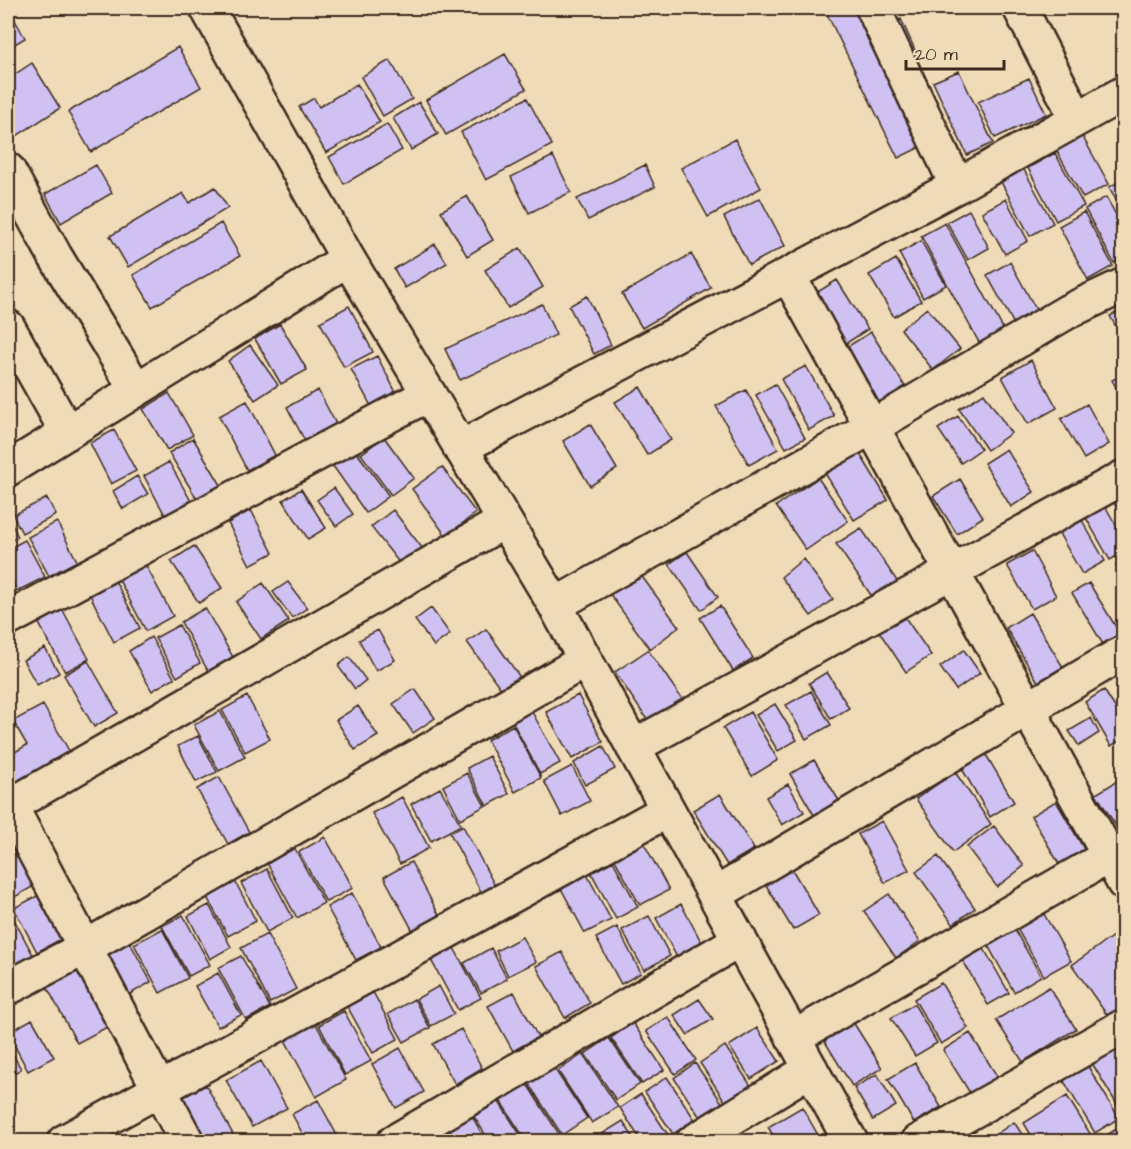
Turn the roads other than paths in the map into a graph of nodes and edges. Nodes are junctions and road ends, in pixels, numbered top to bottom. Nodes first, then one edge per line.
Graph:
1 (207, 8) edge
2 (873, 8) edge
3 (1020, 8) edge
4 (1124, 93) edge
5 (1077, 119) junction
6 (8, 170) edge
7 (957, 186) junction
8 (348, 259) junction
9 (788, 275) junction
10 (1124, 285) edge
11 (8, 327) edge
12 (136, 389) junction
13 (429, 394) junction
14 (872, 428) junction
15 (67, 432) junction
16 (460, 448) junction
17 (8, 469) edge
18 (1124, 477) edge
19 (503, 522) junction
20 (952, 571) junction
21 (555, 606) junction
22 (8, 620) edge
23 (1124, 652) edge
24 (584, 661) junction
25 (1027, 709) junction
26 (633, 747) junction
27 (8, 804) edge
28 (668, 810) junction
29 (1119, 862) edge
30 (716, 894) junction
31 (740, 940) junction
32 (86, 948) junction
33 (8, 988) edge
34 (1124, 1026) edge
35 (793, 1038) junction
36 (811, 1069) junction
37 (159, 1089) junction
38 (64, 1142) edge
39 (188, 1142) edge
40 (394, 1142) edge
41 (693, 1142) edge
42 (851, 1142) edge
43 (918, 1142) edge

1 - 8 street
2 - 7 street
3 - 5 street
4 - 5 street
5 - 7 street
6 - 12 street
7 - 9 street
8 - 12 street
8 - 13 street
9 - 14 street
9 - 16 street
10 - 14 street
11 - 15 street
12 - 15 street
13 - 16 street
13 - 22 street
14 - 20 street
14 - 21 street
15 - 17 street
16 - 19 street
18 - 20 street
19 - 21 street
19 - 27 street
20 - 25 street
20 - 26 street
21 - 24 street
23 - 25 street
24 - 26 street
24 - 32 street
25 - 29 street
25 - 30 street
26 - 28 street
27 - 32 street
28 - 30 street
28 - 37 street
29 - 35 street
30 - 31 street
31 - 35 street
31 - 40 street
32 - 33 street
32 - 37 street
34 - 43 street
35 - 36 street
36 - 41 street
36 - 42 street
37 - 38 street
37 - 39 street

